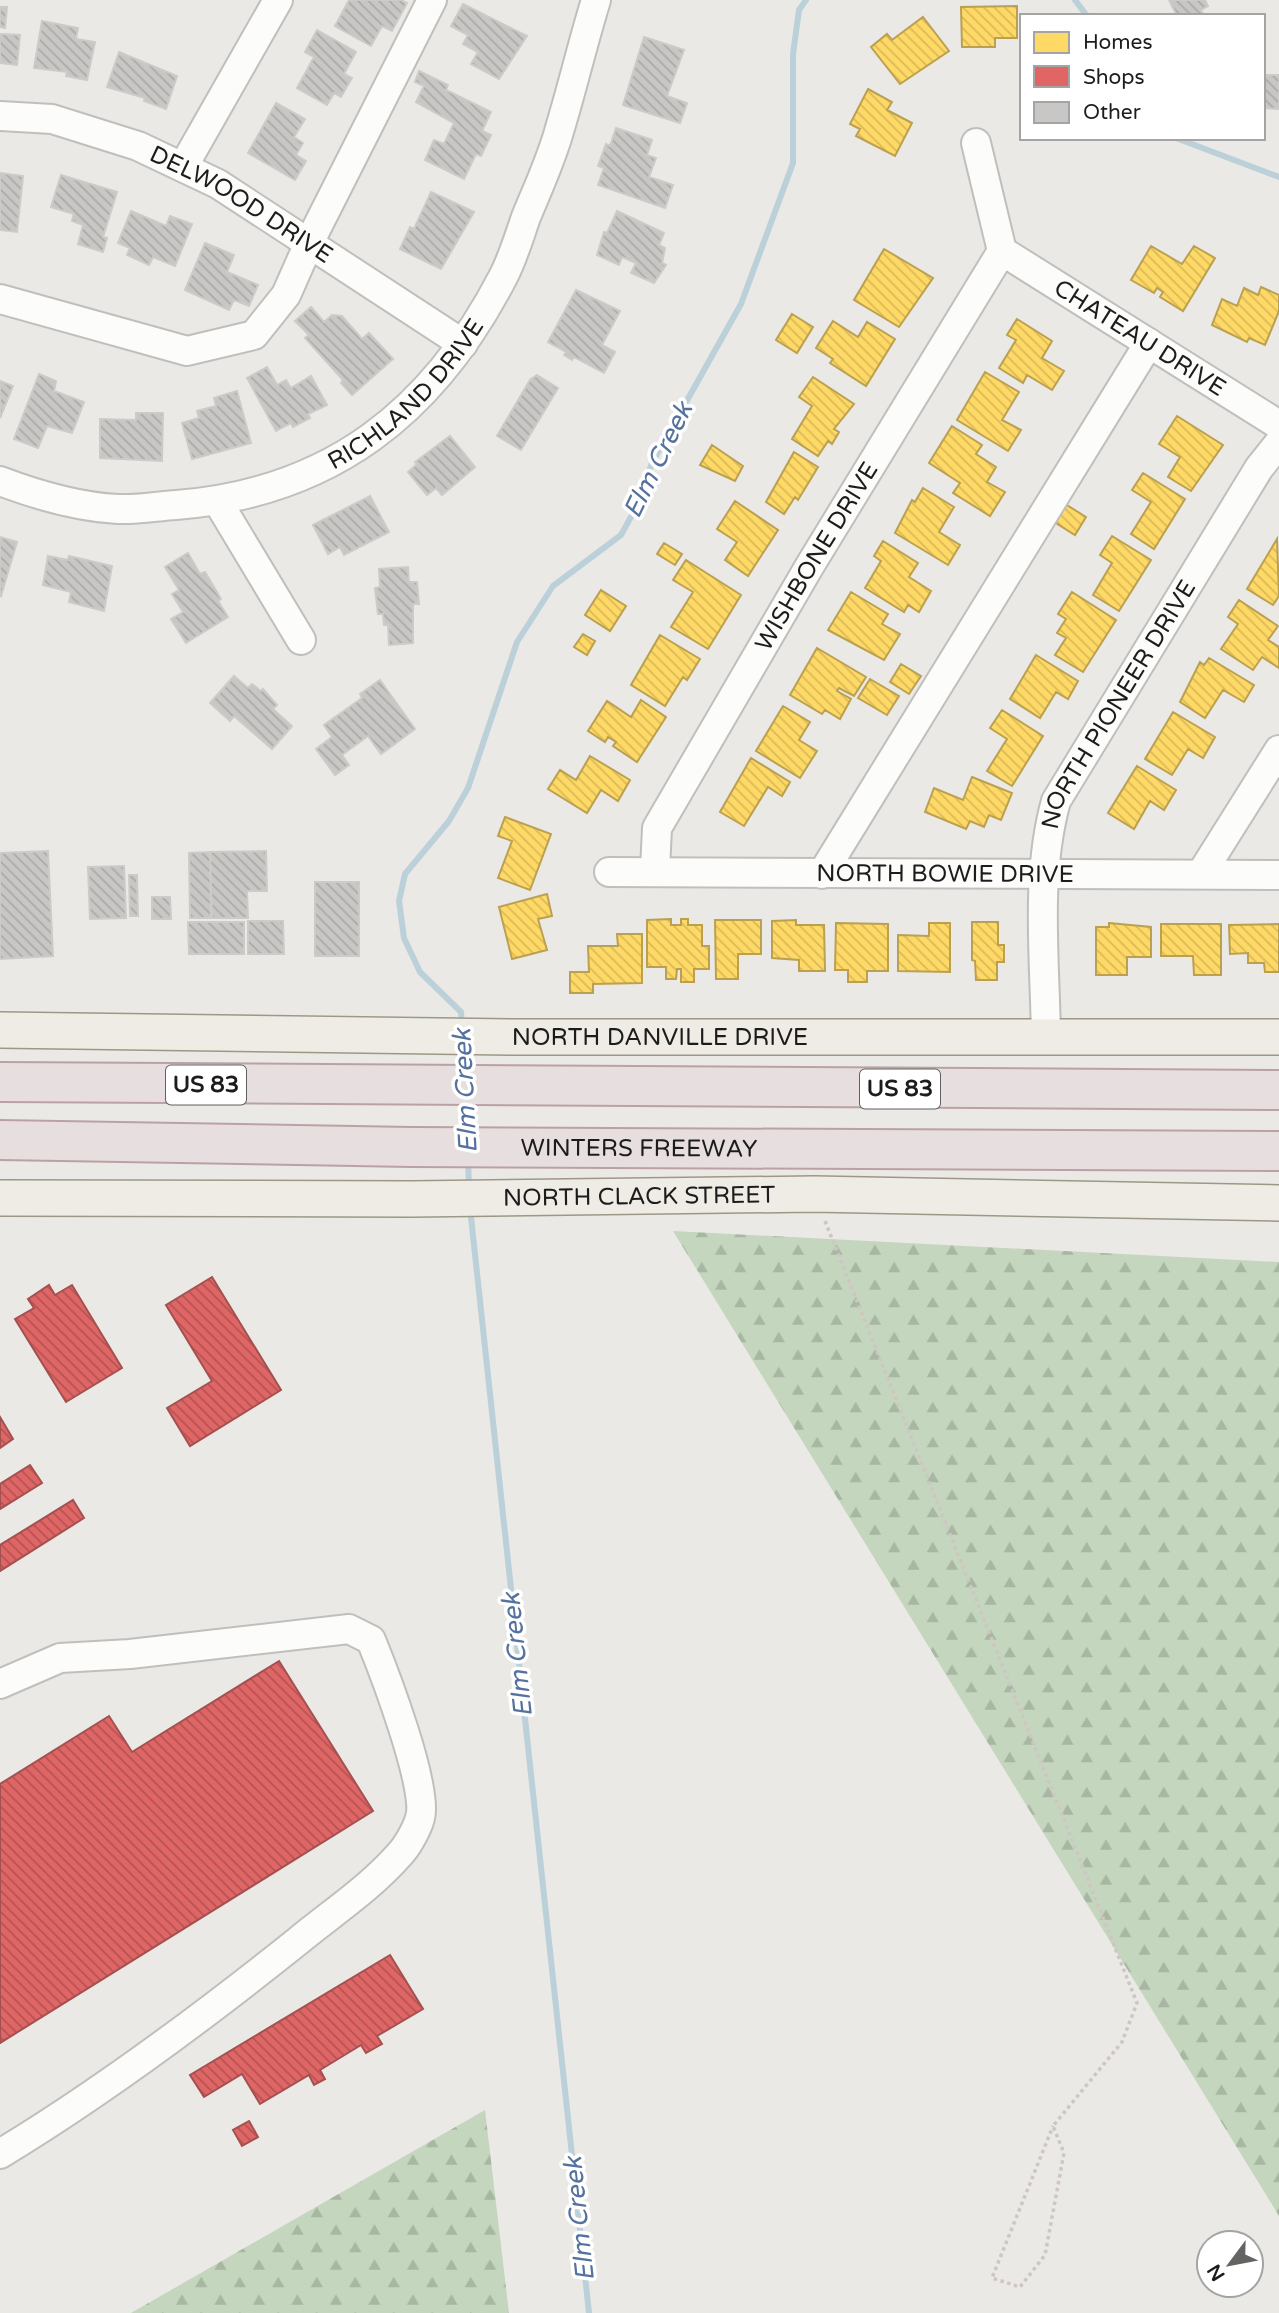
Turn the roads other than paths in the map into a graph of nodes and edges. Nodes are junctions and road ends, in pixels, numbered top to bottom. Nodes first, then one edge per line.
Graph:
1 (278, 0) edge
2 (432, 0) edge
3 (596, 0) edge
4 (0, 116) edge
5 (976, 143) dead end
6 (183, 167) junction
7 (309, 243) junction
8 (1002, 251) junction
9 (0, 299) edge
10 (1149, 343) junction
11 (463, 344) junction
12 (1279, 425) edge
13 (1279, 443) edge
14 (0, 481) edge
15 (218, 502) junction
16 (301, 640) dead end
17 (1279, 750) edge
18 (655, 870) junction
19 (610, 872) dead end
20 (1044, 873) junction
21 (822, 874) junction
22 (1201, 874) junction
23 (1279, 875) edge
24 (0, 1030) edge
25 (1279, 1037) edge
26 (1046, 1038) junction
27 (0, 1083) edge
28 (1279, 1090) edge
29 (0, 1140) edge
30 (94, 1142) junction
31 (1279, 1151) edge
32 (0, 1153) edge
33 (0, 1198) edge
34 (1279, 1203) edge
35 (0, 1684) edge
36 (0, 2154) edge

1 - 6 street
2 - 7 street
3 - 11 street, RICHLAND DRIVE
4 - 6 street, DELWOOD DRIVE
5 - 8 street
6 - 7 street, DELWOOD DRIVE
7 - 9 street
7 - 11 street, DELWOOD DRIVE
8 - 10 street, CHATEAU DRIVE
8 - 18 street, WISHBONE DRIVE
10 - 12 street, CHATEAU DRIVE
10 - 21 street
11 - 15 street, RICHLAND DRIVE
13 - 20 street, NORTH PIONEER DRIVE
14 - 15 street, RICHLAND DRIVE
15 - 16 street
17 - 22 street
18 - 19 street, NORTH BOWIE DRIVE
18 - 21 street, NORTH BOWIE DRIVE
20 - 21 street, NORTH BOWIE DRIVE
20 - 22 street, NORTH BOWIE DRIVE
20 - 26 street, NORTH PIONEER DRIVE
22 - 23 street, NORTH BOWIE DRIVE
24 - 26 main road, NORTH DANVILLE DRIVE
25 - 26 main road, NORTH DANVILLE DRIVE
27 - 28 highway, US 83
29 - 30 highway, WINTERS FREEWAY
30 - 31 highway, WINTERS FREEWAY
30 - 32 highway
33 - 34 main road, NORTH CLACK STREET
35 - 36 street

